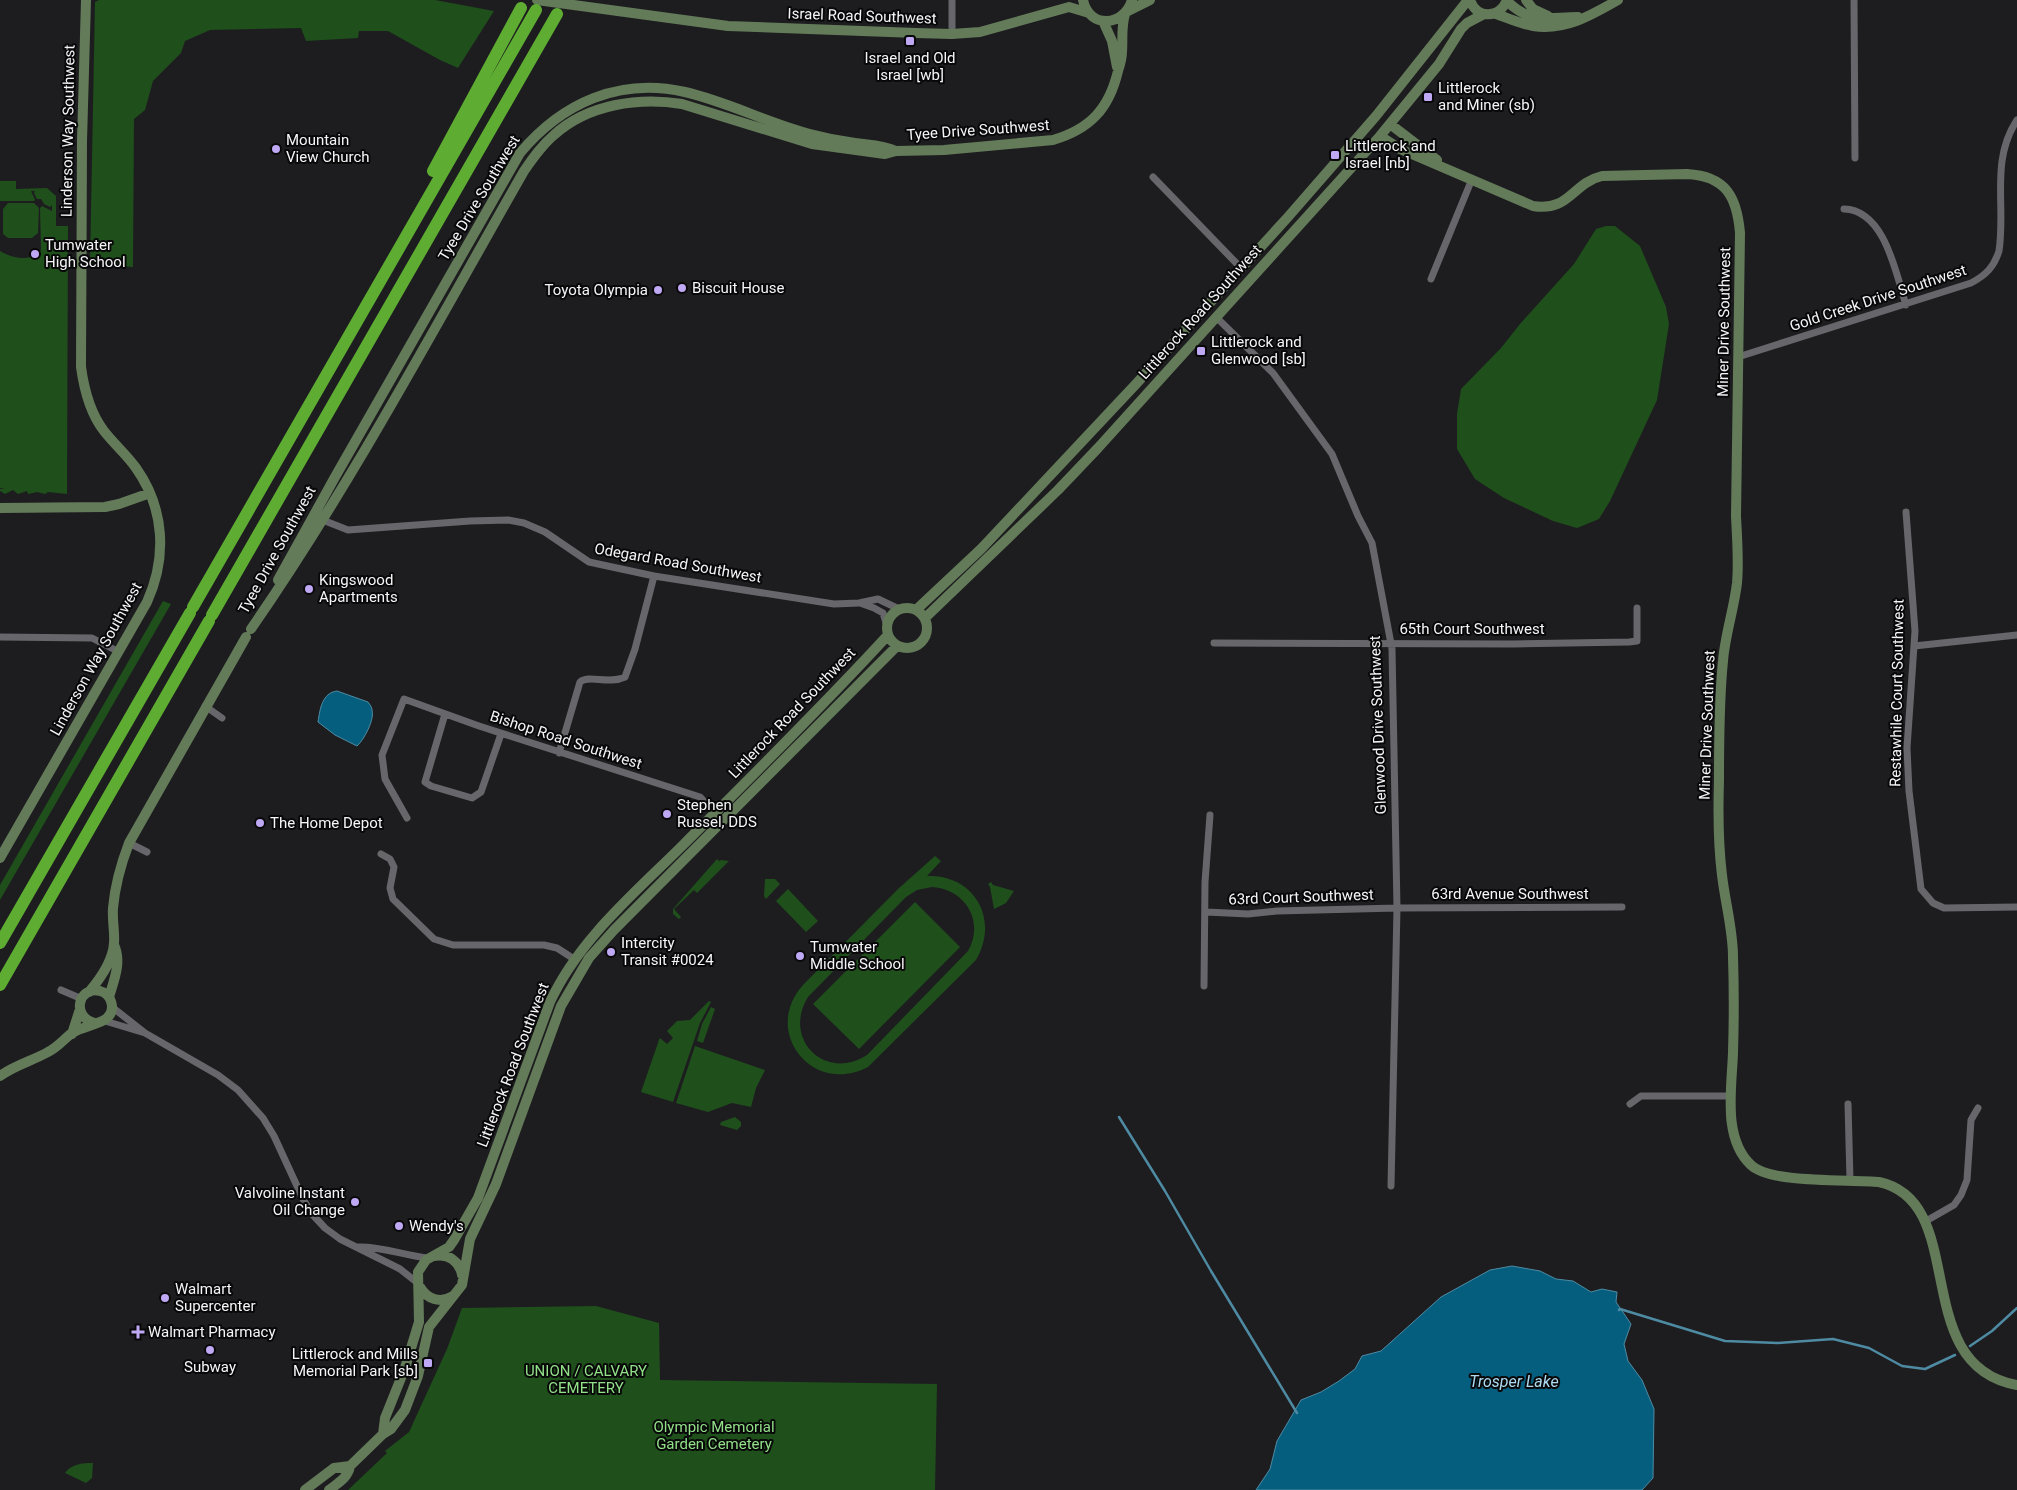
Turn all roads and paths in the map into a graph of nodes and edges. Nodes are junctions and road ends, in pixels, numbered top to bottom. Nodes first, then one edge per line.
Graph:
1 (86, 0) edge
2 (952, 0) edge
3 (1062, 0) edge
4 (1084, 0) edge
5 (1132, 0) edge
6 (1150, 0) edge
7 (1458, 0) edge
8 (1469, 0) edge
9 (1507, 0) edge
10 (1526, 0) edge
11 (1618, 0) edge
12 (1854, 0) edge
13 (536, 5) edge
14 (522, 8) dead end
15 (1460, 11) junction
16 (1089, 13) junction
17 (1126, 13) junction
18 (557, 14) dead end
19 (1484, 14) junction
20 (1496, 14) junction
21 (1036, 15) junction
22 (1588, 17) junction
23 (1556, 18) junction
24 (1103, 21) junction
25 (952, 34) junction
26 (1118, 73) junction
27 (2017, 120) edge
28 (1390, 124) junction
29 (1380, 136) junction
30 (1855, 158) dead end
31 (1447, 168) junction
32 (1153, 177) dead end
33 (1472, 179) junction
34 (1844, 209) dead end
35 (387, 268) junction
36 (1241, 268) junction
37 (1431, 279) dead end
38 (1906, 305) junction
39 (1216, 317) junction
40 (1738, 357) junction
41 (150, 493) junction
42 (0, 508) edge
43 (1906, 512) dead end
44 (318, 518) junction
45 (654, 576) junction
46 (860, 603) junction
47 (1637, 608) dead end
48 (899, 609) junction
49 (916, 610) junction
50 (925, 618) junction
51 (887, 630) junction
52 (2017, 635) edge
53 (0, 637) edge
54 (246, 637) dead end
55 (1391, 642) junction
56 (1214, 643) dead end
57 (897, 646) junction
58 (1914, 646) junction
59 (119, 652) junction
60 (205, 706) junction
61 (446, 714) junction
62 (222, 718) dead end
63 (501, 734) junction
64 (559, 752) junction
65 (715, 812) junction
66 (1210, 815) dead end
67 (407, 818) dead end
68 (129, 843) junction
69 (147, 852) dead end
70 (381, 854) dead end
71 (0, 858) edge
72 (1622, 907) dead end
73 (2017, 907) edge
74 (1398, 908) junction
75 (1206, 912) junction
76 (0, 943) edge
77 (114, 945) junction
78 (574, 960) junction
79 (0, 985) edge
80 (1204, 986) dead end
81 (61, 990) dead end
82 (84, 1000) junction
83 (111, 1002) junction
84 (100, 1022) junction
85 (145, 1033) junction
86 (72, 1034) junction
87 (0, 1076) edge
88 (1730, 1096) junction
89 (1630, 1104) dead end
90 (1848, 1104) dead end
91 (1978, 1108) dead end
92 (1850, 1180) junction
93 (1391, 1186) dead end
94 (1926, 1221) junction
95 (357, 1247) junction
96 (431, 1257) junction
97 (463, 1278) junction
98 (419, 1285) junction
99 (454, 1295) junction
100 (2017, 1385) edge
101 (383, 1434) junction
102 (350, 1466) junction
103 (305, 1490) edge
104 (329, 1490) edge

1 - 41 street, Linderson Way Southwest
2 - 25 street
3 - 21 street, Israel Road Southwest
4 - 16 street
5 - 17 street, Tyee Drive Southwest
6 - 17 street
7 - 15 street
8 - 15 street, Littlerock Road Southwest
8 - 19 street
9 - 20 street
9 - 23 street
10 - 23 street
11 - 22 street
12 - 30 street
13 - 25 street, Israel Road Southwest
13 - 35 highway
14 - 35 highway
15 - 36 street, Littlerock Road Southwest
16 - 21 street, Israel Road Southwest
16 - 24 street, Israel Road Southwest
17 - 24 street
17 - 26 street, Tyee Drive Southwest
18 - 79 highway
19 - 20 street
19 - 28 street, Littlerock Road Southwest
20 - 22 street
21 - 25 street, Israel Road Southwest
22 - 23 street
24 - 26 street, Tyee Drive Southwest
26 - 44 street, Tyee Drive Southwest
27 - 38 street, Gold Creek Drive Southwest
28 - 29 street, Littlerock Road Southwest
28 - 31 street, Miner Drive Southwest
29 - 31 street, Miner Drive Southwest
29 - 39 street, Littlerock Road Southwest
31 - 33 street, Miner Drive Southwest
32 - 36 street
33 - 37 street
33 - 40 street, Miner Drive Southwest
34 - 38 street
35 - 76 highway
36 - 49 street, Littlerock Road Southwest
38 - 40 street, Gold Creek Drive Southwest
39 - 50 street, Littlerock Road Southwest
39 - 55 street, Glenwood Drive Southwest
40 - 88 street, Miner Drive Southwest
41 - 42 street
41 - 59 street, Linderson Way Southwest
43 - 58 street, Restawhile Court Southwest
44 - 44 street, Tyee Drive Southwest
44 - 45 street, Odegard Road Southwest
45 - 46 street, Odegard Road Southwest
45 - 64 street
46 - 48 street, Odegard Road Southwest
46 - 51 street
47 - 55 street, 65th Court Southwest
48 - 49 street
48 - 51 street, Littlerock Road Southwest
49 - 50 street
50 - 57 street
51 - 57 street
51 - 65 street, Littlerock Road Southwest
52 - 58 street
53 - 59 street
54 - 60 street, Tyee Drive Southwest
55 - 56 street, 65th Court Southwest
55 - 74 street, Glenwood Drive Southwest
57 - 97 street, Littlerock Road Southwest
58 - 73 street, Restawhile Court Southwest
59 - 71 street, Linderson Way Southwest
60 - 62 street
60 - 68 street, Tyee Drive Southwest
61 - 63 street, Bishop Road Southwest
61 - 63 street
61 - 67 street, Bishop Road Southwest
63 - 64 street, Bishop Road Southwest
64 - 65 street, Bishop Road Southwest
65 - 78 street, Littlerock Road Southwest
66 - 75 street, 63rd Court Southwest
68 - 69 street
68 - 77 street, Tyee Drive Southwest
70 - 78 street
72 - 74 street, 63rd Avenue Southwest
74 - 75 street, 63rd Court Southwest
74 - 93 street, Glenwood Drive Southwest
75 - 80 street, 63rd Court Southwest
77 - 82 street, Tyee Drive Southwest
77 - 83 street, Tyee Drive Southwest
78 - 96 street, Littlerock Road Southwest
81 - 82 street
82 - 83 street
82 - 84 street
82 - 86 street, Tyee Drive Southwest
83 - 84 street, Tyee Drive Southwest
83 - 85 street
84 - 85 street
84 - 86 street
85 - 95 street
86 - 87 street
88 - 89 street
88 - 92 street, Miner Drive Southwest
90 - 92 street
91 - 94 street
92 - 94 street, Miner Drive Southwest
94 - 100 street, Miner Drive Southwest
95 - 96 street
95 - 98 street
96 - 97 street
96 - 98 street, Littlerock Road Southwest
97 - 99 street, Littlerock Road Southwest
98 - 99 street
98 - 101 street, Littlerock Road Southwest
99 - 101 street, Littlerock Road Southwest
101 - 102 street, Littlerock Road Southwest
102 - 103 street, Littlerock Road Southwest
102 - 104 street, Littlerock Road Southwest

